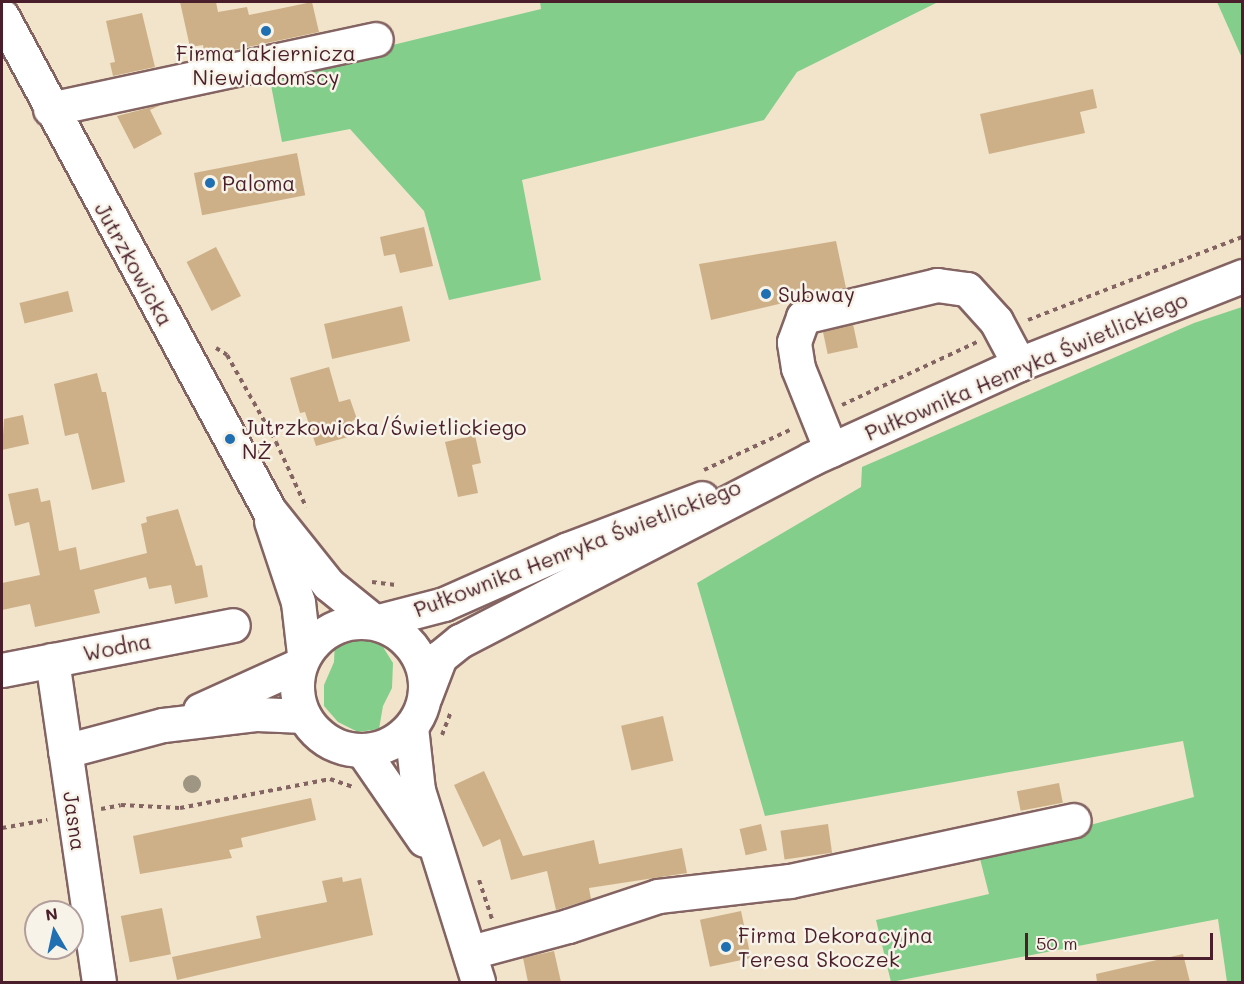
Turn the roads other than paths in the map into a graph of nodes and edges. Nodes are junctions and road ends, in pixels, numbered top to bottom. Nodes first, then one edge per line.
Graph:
1 (2, 16) edge
2 (376, 39) dead end
3 (50, 109) junction
4 (1242, 276) edge
5 (1019, 364) junction
6 (821, 454) junction
7 (269, 510) junction
8 (375, 622) junction
9 (233, 625) dead end
10 (52, 660) junction
11 (302, 660) junction
12 (2, 670) edge
13 (425, 696) junction
14 (304, 716) junction
15 (163, 725) junction
16 (411, 727) junction
17 (362, 750) junction
18 (65, 751) junction
19 (1074, 820) dead end
20 (436, 857) junction
21 (475, 967) edge
22 (99, 982) edge

1 - 3 street, Jutrzkowicka
2 - 3 street
3 - 7 street, Jutrzkowicka
4 - 5 street, Pułkownika Henryka Świetlickiego
5 - 6 street, Pułkownika Henryka Świetlickiego
5 - 6 street
6 - 8 street, Pułkownika Henryka Świetlickiego
6 - 13 street, Pułkownika Henryka Świetlickiego
7 - 8 street, Jutrzkowicka
7 - 11 street, Jutrzkowicka
8 - 11 street
8 - 13 street
9 - 10 street, Wodna
10 - 12 street, Wodna
10 - 18 street, Jasna
11 - 14 street
11 - 15 street
13 - 16 street
14 - 15 street
14 - 17 street
15 - 18 street
16 - 17 street
16 - 20 street
17 - 20 street
18 - 22 street, Jasna
19 - 21 street
20 - 21 street

